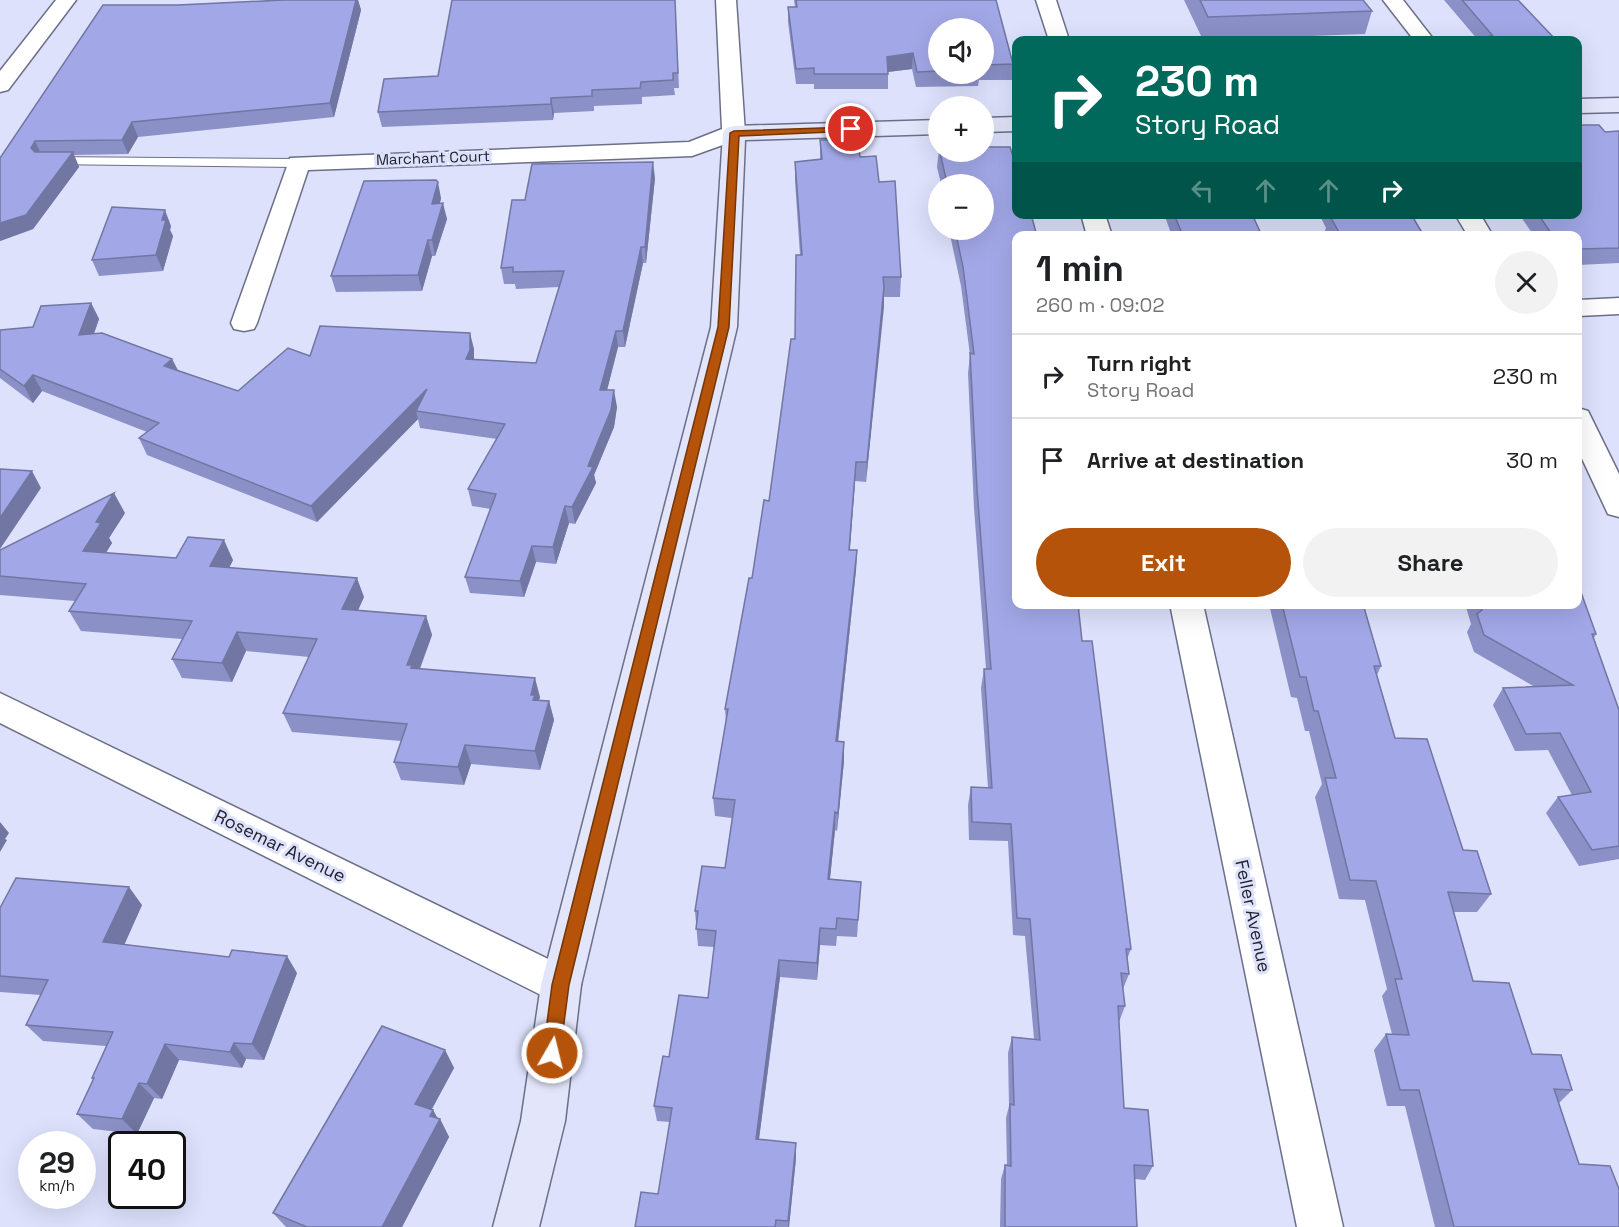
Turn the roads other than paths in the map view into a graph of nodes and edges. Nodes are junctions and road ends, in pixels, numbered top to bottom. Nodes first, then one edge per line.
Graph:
1 (66, 0) edge
2 (726, 0) edge
3 (1046, 0) edge
4 (1393, 0) edge
5 (1058, 36) edge
6 (1421, 36) edge
7 (0, 85) edge
8 (1619, 105) edge
9 (1582, 106) edge
10 (1012, 124) edge
11 (994, 125) edge
12 (928, 126) edge
13 (734, 133) junction
14 (46, 161) edge
15 (298, 163) junction
16 (1619, 306) edge
17 (1582, 308) edge
18 (244, 323) dead end
19 (1582, 427) edge
20 (1619, 506) edge
21 (1187, 609) edge
22 (0, 707) edge
23 (561, 985) junction
24 (516, 1227) edge
25 (1320, 1227) edge

1 - 7 street
2 - 13 street
3 - 5 street
4 - 6 street
8 - 9 street
10 - 11 street
12 - 13 street
13 - 15 street, Marchant Court
13 - 23 street
14 - 15 lane
15 - 18 street
16 - 17 street
19 - 20 street
21 - 25 street, Feller Avenue
22 - 23 street, Rosemar Avenue
23 - 24 street

